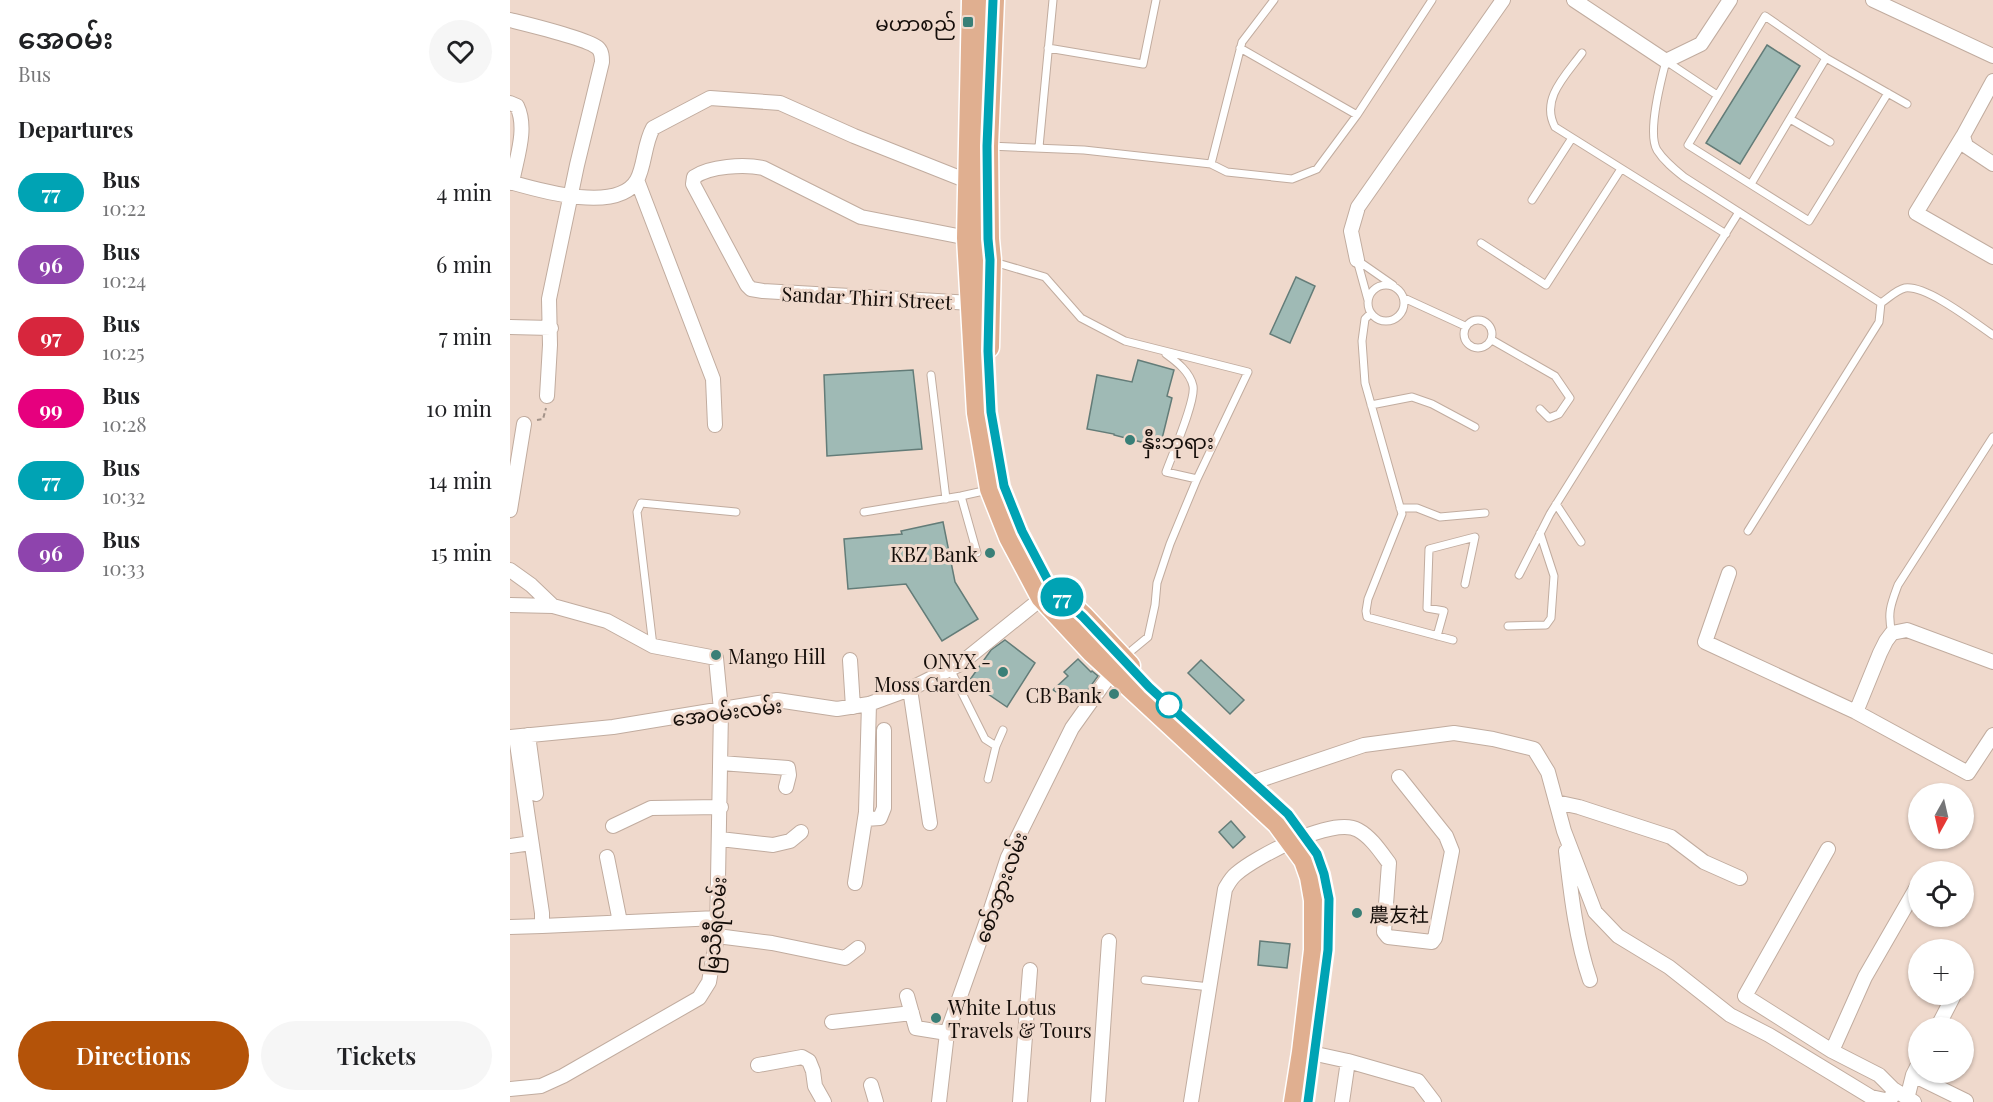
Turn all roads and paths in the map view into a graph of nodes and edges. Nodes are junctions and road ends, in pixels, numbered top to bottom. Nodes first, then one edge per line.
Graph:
1 (973, 0) edge
2 (993, 0) edge
3 (1053, 0) edge
4 (1156, 0) edge
5 (1274, 0) edge
6 (1432, 0) edge
7 (1503, 0) edge
8 (1574, 0) edge
9 (1730, 0) edge
10 (1873, 0) edge
11 (510, 20) edge
12 (1048, 48) junction
13 (1240, 48) junction
14 (1582, 53) dead end
15 (1993, 56) edge
16 (1826, 58) junction
17 (1666, 61) junction
18 (1993, 81) edge
19 (1888, 93) junction
20 (1717, 95) junction
21 (510, 103) edge
22 (1907, 104) dead end
23 (1357, 115) junction
24 (1790, 119) junction
25 (1963, 136) junction
26 (1572, 138) junction
27 (1830, 142) dead end
28 (987, 146) junction
29 (1039, 147) junction
30 (1211, 164) junction
31 (1993, 164) edge
32 (1622, 169) junction
33 (637, 180) junction
34 (511, 182) edge
35 (978, 184) junction
36 (1752, 184) junction
37 (571, 197) junction
38 (1532, 200) dead end
39 (1739, 212) junction
40 (1726, 234) junction
41 (968, 238) junction
42 (1480, 243) dead end
43 (1993, 257) edge
44 (990, 260) junction
45 (1357, 260) junction
46 (1395, 286) junction
47 (1404, 298) junction
48 (1368, 300) junction
49 (972, 303) junction
50 (1881, 303) junction
51 (1371, 314) junction
52 (1465, 326) junction
53 (510, 327) edge
54 (550, 328) junction
55 (1993, 335) edge
56 (1492, 340) junction
57 (1164, 352) junction
58 (931, 375) dead end
59 (547, 396) joint
60 (1371, 405) junction
61 (1540, 409) dead end
62 (524, 424) joint
63 (715, 424) dead end
64 (1475, 427) dead end
65 (1993, 437) edge
66 (1197, 479) junction
67 (991, 489) junction
68 (962, 496) junction
69 (946, 499) junction
70 (1556, 504) junction
71 (1400, 508) junction
72 (510, 510) edge
73 (736, 512) dead end
74 (864, 512) dead end
75 (1485, 513) dead end
76 (1748, 531) dead end
77 (1540, 533) junction
78 (1581, 542) dead end
79 (976, 553) dead end
80 (510, 570) edge
81 (1729, 573) dead end
82 (1520, 575) dead end
83 (1465, 584) dead end
84 (1048, 593) junction
85 (510, 605) edge
86 (554, 606) junction
87 (1508, 626) dead end
88 (1892, 633) junction
89 (1437, 636) junction
90 (1453, 640) dead end
91 (653, 646) junction
92 (850, 660) dead end
93 (1993, 662) edge
94 (1118, 664) junction
95 (950, 669) junction
96 (910, 689) junction
97 (869, 704) junction
98 (853, 707) junction
99 (722, 710) junction
100 (1856, 712) junction
101 (884, 730) dead end
102 (1003, 730) dead end
103 (1993, 735) edge
104 (518, 736) edge
105 (996, 746) junction
106 (721, 763) junction
107 (1399, 777) dead end
108 (988, 779) dead end
109 (786, 787) dead end
110 (1250, 787) junction
111 (536, 794) dead end
112 (1556, 802) junction
113 (721, 807) junction
114 (865, 819) junction
115 (930, 823) dead end
116 (613, 826) dead end
117 (1564, 831) junction
118 (801, 832) dead end
119 (720, 838) junction
120 (1298, 839) junction
121 (531, 843) junction
122 (510, 846) edge
123 (1828, 849) dead end
124 (607, 857) dead end
125 (1740, 878) dead end
126 (855, 883) dead end
127 (1908, 902) edge
128 (717, 918) junction
129 (620, 922) junction
130 (542, 926) junction
131 (510, 927) edge
132 (717, 936) junction
133 (1108, 940) dead end
134 (858, 948) dead end
135 (1030, 970) dead end
136 (1145, 980) dead end
137 (1590, 980) dead end
138 (1210, 987) junction
139 (907, 996) dead end
140 (912, 1012) junction
141 (832, 1022) dead end
142 (947, 1034) junction
143 (1832, 1051) junction
144 (1316, 1054) junction
145 (1348, 1061) junction
146 (758, 1065) dead end
147 (1913, 1083) edge
148 (1937, 1083) edge
149 (871, 1085) dead end
150 (510, 1089) edge
151 (1893, 1089) junction
152 (1910, 1101) edge
153 (1965, 1101) edge
154 (824, 1102) edge
155 (876, 1102) edge
156 (939, 1102) edge
157 (1020, 1102) edge
158 (1098, 1102) edge
159 (1191, 1102) edge
160 (1295, 1102) edge
161 (1308, 1102) edge
162 (1342, 1102) edge
163 (1434, 1102) edge

1 - 35 highway
2 - 28 highway
3 - 12 lane
4 - 12 lane
5 - 13 lane
6 - 23 lane
7 - 45 street
8 - 17 street
9 - 17 street
10 - 15 street
11 - 37 street
12 - 29 lane
13 - 23 lane
13 - 30 lane
14 - 26 lane
16 - 19 lane
16 - 20 lane
16 - 24 lane
17 - 20 lane
17 - 39 lane
18 - 25 street
19 - 22 lane
19 - 36 lane
20 - 36 lane
21 - 34 street
23 - 30 lane
24 - 27 lane
24 - 36 lane
25 - 31 street
25 - 43 street
26 - 32 lane
26 - 38 lane
28 - 29 lane
28 - 35 highway
29 - 30 lane
32 - 40 lane
32 - 42 lane
33 - 35 street
33 - 37 street
33 - 63 street
34 - 37 street
35 - 41 highway
35 - 44 highway
37 - 54 street
39 - 40 lane
39 - 50 lane
40 - 70 lane
41 - 49 highway
41 - 49 street, Sandar Thiri Street
44 - 57 lane
44 - 84 highway
45 - 46 lane
45 - 48 lane
46 - 47 lane
46 - 48 lane
47 - 51 lane
47 - 52 lane
48 - 51 lane
49 - 67 highway
50 - 55 lane
50 - 76 lane
51 - 60 lane
52 - 56 lane
52 - 56 lane
53 - 54 street
54 - 59 street
56 - 61 lane
57 - 66 lane
57 - 66 lane
58 - 69 lane
59 - 62 path
60 - 64 lane
60 - 71 lane
62 - 72 street
65 - 88 lane
66 - 94 lane
67 - 68 lane
67 - 84 highway
68 - 69 lane
68 - 79 lane
69 - 74 lane
70 - 77 lane
70 - 78 lane
71 - 75 lane
71 - 89 lane
73 - 91 lane
77 - 82 lane
77 - 87 lane
80 - 86 street
81 - 100 street
83 - 89 lane
84 - 94 highway
84 - 95 street, အေဝမ်းလမ်း
85 - 86 street
86 - 91 street
88 - 93 street
88 - 100 street
89 - 90 lane
91 - 99 street, မြသီရီလမ်း
92 - 98 street
94 - 110 highway
94 - 142 street, စော်ဘွားလမ်း
95 - 96 street, အေဝမ်းလမ်း
95 - 105 lane
96 - 97 street, အေဝမ်းလမ်း
96 - 115 street
97 - 98 street, အေဝမ်းလမ်း
97 - 114 street
98 - 99 street, အေဝမ်းလမ်း
99 - 104 street, အေဝမ်းလမ်း
99 - 106 street, မြသီရီလမ်း
100 - 103 street
101 - 114 street
102 - 105 lane
104 - 111 street
104 - 121 street
105 - 108 lane
106 - 109 street
106 - 113 street, မြသီရီလမ်း
107 - 120 street
110 - 112 street
110 - 120 highway
112 - 117 street
112 - 125 street
113 - 116 street
113 - 119 street, မြသီရီလမ်း
114 - 126 street
117 - 137 street
117 - 151 street
118 - 119 street
119 - 128 street, မြသီရီလမ်း
120 - 138 street
120 - 144 highway
120 - 160 highway
121 - 122 street
121 - 130 street
123 - 143 street
124 - 129 street
127 - 143 street
128 - 129 street
128 - 132 street, မြသီရီလမ်း
129 - 130 street
130 - 131 street
132 - 134 street
132 - 150 street, မြသီရီလမ်း
133 - 158 street
135 - 157 street
136 - 138 lane
138 - 159 street
139 - 140 street
140 - 141 street
140 - 142 street
142 - 156 street, စော်ဘွားလမ်း
143 - 151 street
144 - 145 street
144 - 161 highway
145 - 162 street
145 - 163 street
146 - 154 street
147 - 152 street
148 - 153 street
149 - 155 street
151 - 152 street

